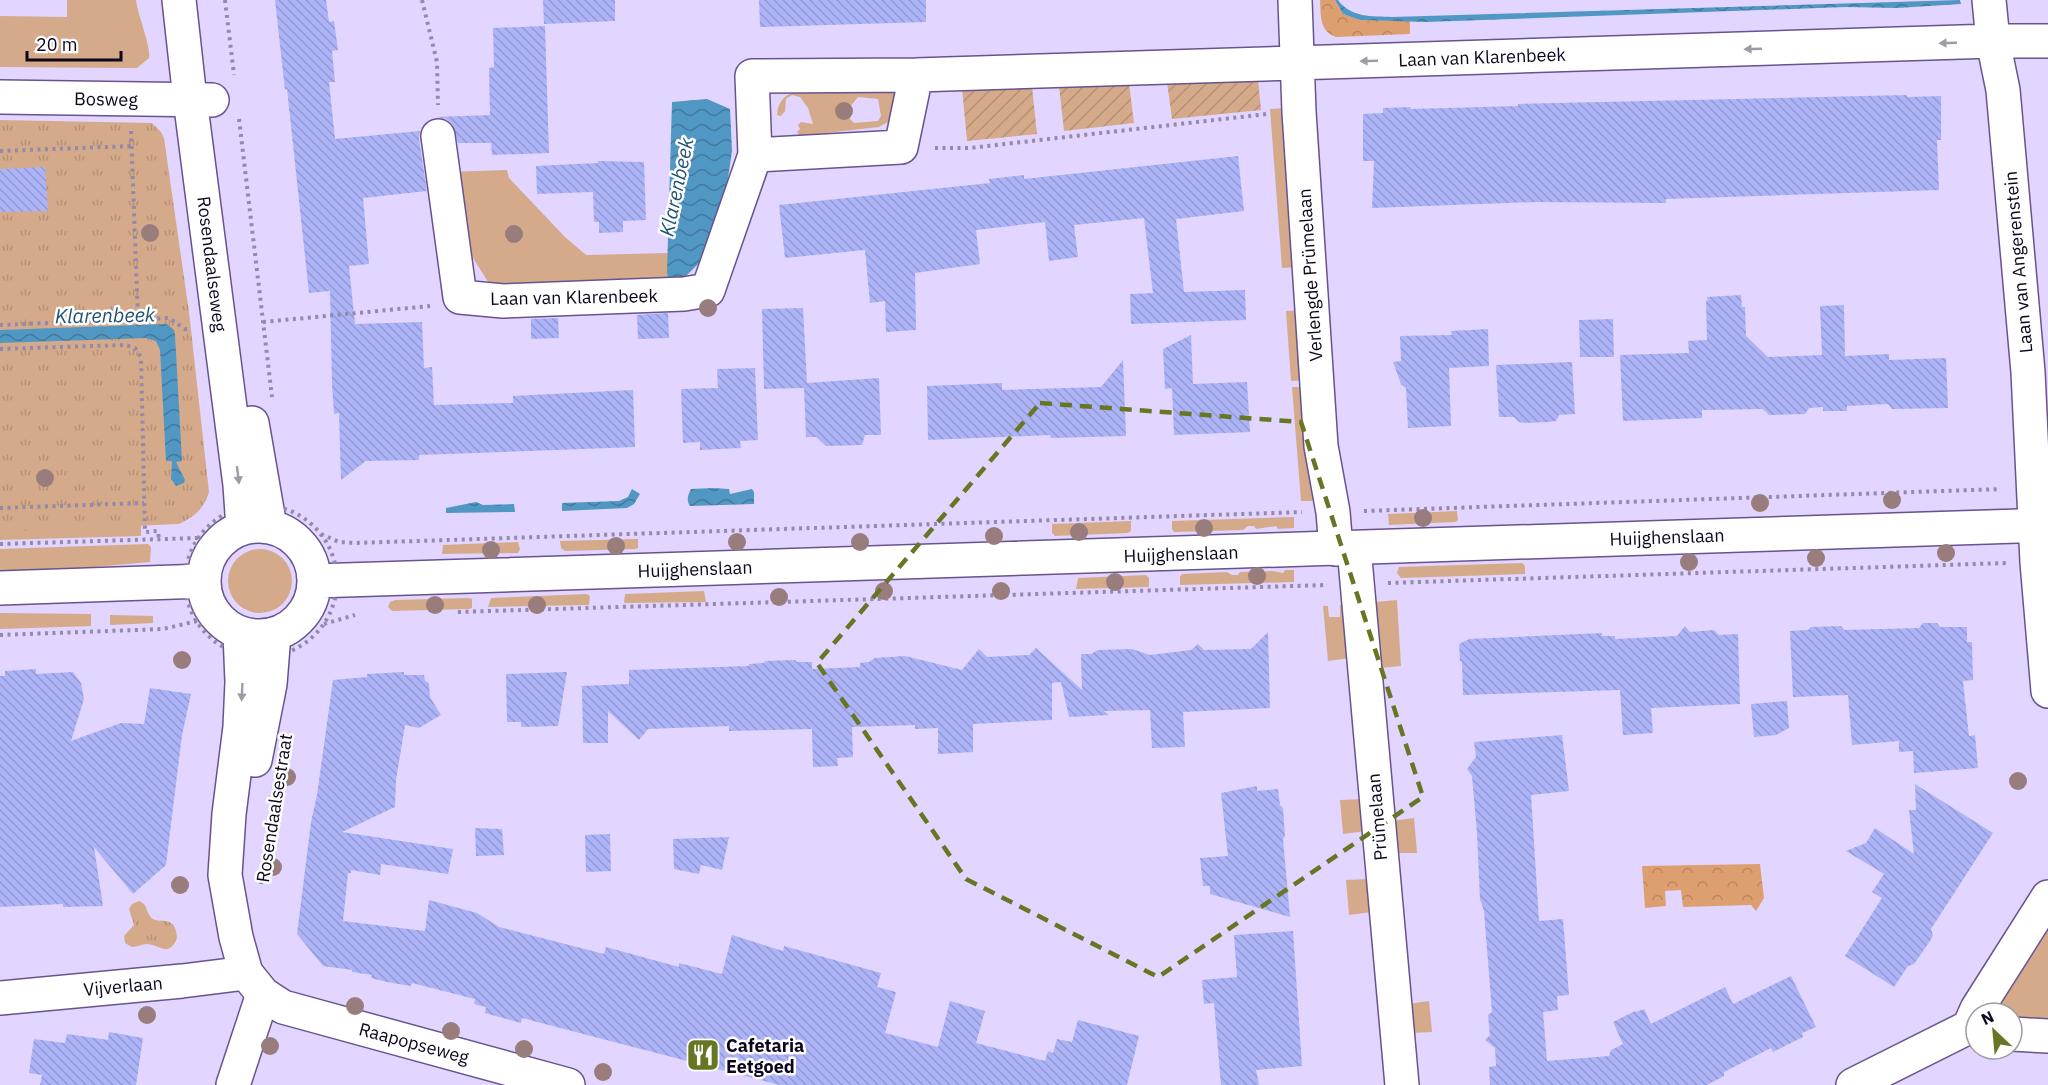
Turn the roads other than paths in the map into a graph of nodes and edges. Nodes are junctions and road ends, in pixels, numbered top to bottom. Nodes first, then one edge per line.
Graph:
1 (179, 0) edge
2 (201, 0) edge
3 (1295, 0) edge
4 (1989, 0) edge
5 (1993, 41) junction
6 (2048, 41) edge
7 (1299, 62) junction
8 (916, 75) junction
9 (0, 97) edge
10 (218, 97) junction
11 (438, 136) road end
12 (755, 155) junction
13 (269, 523) junction
14 (2042, 525) edge
15 (1345, 549) junction
16 (204, 581) junction
17 (314, 581) junction
18 (0, 588) edge
19 (274, 634) junction
20 (227, 637) junction
21 (2048, 691) edge
22 (2048, 897) edge
23 (236, 937) junction
24 (255, 983) junction
25 (0, 998) edge
26 (1982, 1001) edge
27 (1964, 1032) edge
28 (2024, 1035) edge
29 (2048, 1036) edge
30 (233, 1085) edge
31 (568, 1085) edge
32 (1402, 1085) edge
33 (1853, 1085) edge

1 - 10 street, Rosendaalseweg
2 - 10 street, Rosendaalseweg
3 - 7 street, Verlengde Prümelaan
4 - 5 street, Laan van Angerenstein
5 - 6 street, Laan van Klarenbeek
5 -> 7 street, Laan van Klarenbeek
5 - 14 street, Laan van Angerenstein
7 - 8 street, Laan van Klarenbeek
7 - 15 street, Verlengde Prümelaan
8 - 12 street
8 - 12 street, Laan van Klarenbeek
9 - 10 street, Bosweg
10 - 13 street, Rosendaalseweg
11 - 12 street, Laan van Klarenbeek
13 - 16 street
13 - 17 street
14 - 15 street, Huijghenslaan
14 - 21 street, Laan van Angerenstein
15 - 17 street, Huijghenslaan
15 - 32 street, Prümelaan
16 - 18 street
16 - 20 street
17 - 19 street
19 - 20 street
19 - 23 street, Rosendaalsestraat
20 -> 23 street, Rosendaalsestraat
22 - 26 street
23 - 24 street, Rosendaalsestraat
24 - 25 street, Vijverlaan
24 - 30 street
24 - 31 street, Raapopseweg
27 - 33 street
28 - 29 street

